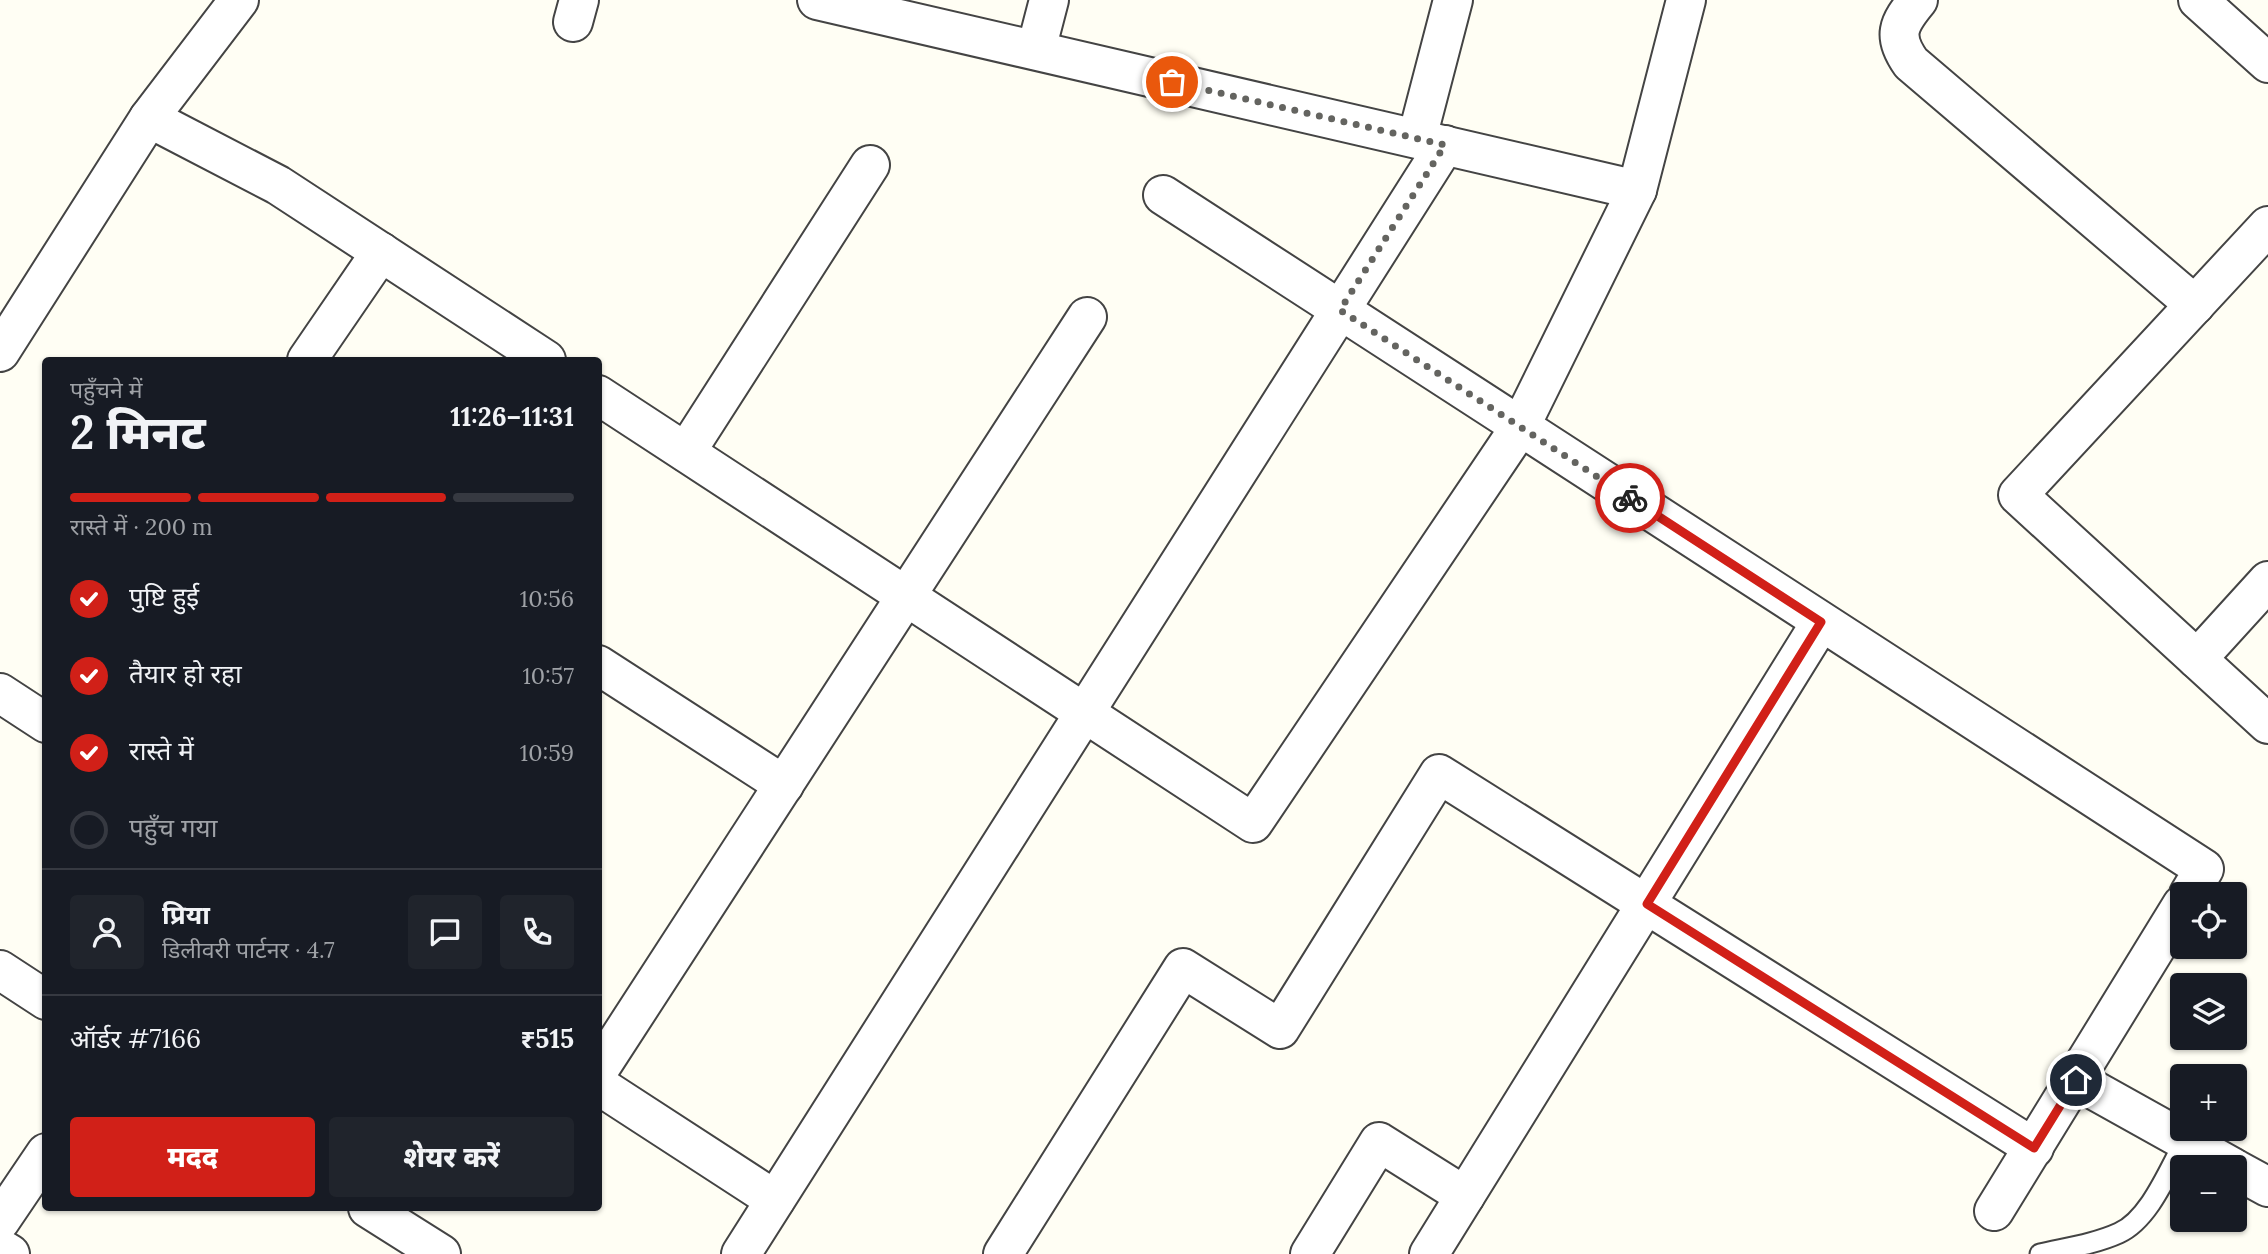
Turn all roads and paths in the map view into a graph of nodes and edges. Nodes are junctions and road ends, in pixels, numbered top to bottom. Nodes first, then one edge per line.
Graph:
1 (239, 0) edge
2 (817, 0) edge
3 (1049, 0) edge
4 (1453, 0) edge
5 (1686, 0) edge
6 (1918, 0) edge
7 (2199, 0) edge
8 (1036, 51) junction
9 (2268, 63) edge
10 (149, 118) junction
11 (1431, 142) junction
12 (870, 165) dead end
13 (1637, 190) junction
14 (1163, 195) dead end
15 (2268, 226) edge
16 (381, 253) junction
17 (2195, 305) junction
18 (1340, 310) junction
19 (1087, 317) dead end
20 (0, 352) edge
21 (309, 357) edge
22 (541, 357) edge
23 (602, 398) edge
24 (1520, 427) junction
25 (686, 452) junction
26 (2268, 581) edge
27 (906, 596) junction
28 (1821, 622) junction
29 (2197, 659) junction
30 (602, 668) edge
31 (0, 693) edge
32 (1084, 713) junction
33 (42, 720) edge
34 (2268, 724) edge
35 (784, 785) junction
36 (2196, 882) edge
37 (1647, 904) junction
38 (2170, 925) edge
39 (0, 970) edge
40 (42, 997) edge
41 (602, 1065) edge
42 (2076, 1080) junction
43 (602, 1088) edge
44 (2170, 1133) edge
45 (2185, 1141) joint
46 (2034, 1148) junction
47 (42, 1159) edge
48 (2251, 1172) edge
49 (1465, 1196) junction
50 (775, 1200) junction
51 (373, 1211) edge
52 (1994, 1211) dead end
53 (0, 1222) edge
54 (0, 1248) edge
55 (10, 1254) edge
56 (441, 1254) edge
57 (741, 1254) edge
58 (1003, 1254) edge
59 (1310, 1254) edge
60 (1430, 1254) edge
61 (2040, 1254) edge

1 - 10 street
2 - 8 street
3 - 8 street
4 - 11 street
5 - 13 street
6 - 17 street
7 - 9 street
8 - 11 street
10 - 16 street
10 - 20 street
11 - 13 street
11 - 18 street
12 - 25 street
13 - 24 street
14 - 18 street
15 - 17 street
16 - 21 street
16 - 22 street
17 - 29 street
18 - 24 street
18 - 32 street
19 - 27 street
23 - 25 street
24 - 28 street
24 - 32 street
25 - 27 street
26 - 29 street
27 - 32 street
27 - 35 street
28 - 36 street
28 - 37 street
29 - 34 street
30 - 35 street
31 - 33 street
32 - 50 street
35 - 41 street
37 - 46 street
37 - 49 street
37 - 58 street
38 - 42 street
39 - 40 street
42 - 44 street
42 - 46 street
43 - 50 street
45 - 48 street
45 - 61 lane
46 - 52 street
47 - 53 street
49 - 59 street
49 - 60 street
50 - 57 street
51 - 56 street
54 - 55 street

